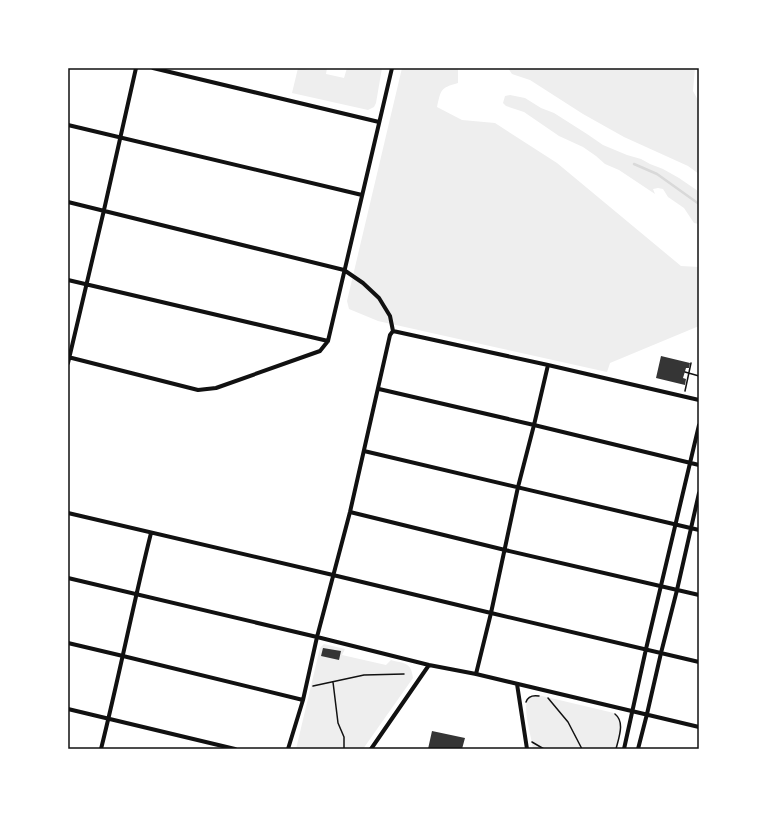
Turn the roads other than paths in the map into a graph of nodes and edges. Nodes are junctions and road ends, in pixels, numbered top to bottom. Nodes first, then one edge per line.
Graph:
1 (136, 68) edge
2 (153, 68) edge
3 (392, 68) edge
4 (379, 122) junction
5 (68, 125) edge
6 (120, 137) junction
7 (362, 195) junction
8 (68, 202) edge
9 (104, 210) junction
10 (344, 270) junction
11 (68, 280) edge
12 (87, 284) junction
13 (393, 331) junction
14 (328, 341) junction
15 (69, 357) edge
16 (68, 363) edge
17 (548, 365) junction
18 (379, 389) junction
19 (699, 400) edge
20 (534, 425) junction
21 (699, 425) edge
22 (364, 451) junction
23 (690, 462) junction
24 (699, 465) edge
25 (518, 487) junction
26 (699, 493) edge
27 (350, 512) junction
28 (68, 514) edge
29 (675, 524) junction
30 (690, 528) junction
31 (699, 530) edge
32 (151, 533) junction
33 (505, 550) junction
34 (333, 575) junction
35 (68, 578) edge
36 (661, 586) junction
37 (677, 590) junction
38 (136, 594) junction
39 (699, 595) edge
40 (491, 613) junction
41 (318, 637) junction
42 (68, 643) edge
43 (646, 649) junction
44 (661, 653) junction
45 (123, 656) junction
46 (699, 662) edge
47 (429, 665) junction
48 (476, 674) junction
49 (517, 684) junction
50 (303, 700) junction
51 (68, 709) edge
52 (632, 711) junction
53 (647, 714) junction
54 (108, 719) junction
55 (699, 727) edge
56 (101, 749) edge
57 (235, 749) edge
58 (288, 749) edge
59 (371, 749) edge
60 (527, 749) edge
61 (624, 749) edge
62 (638, 749) edge

1 - 6 street
2 - 4 street
3 - 4 street
4 - 7 street
5 - 6 street
6 - 7 street
6 - 9 street
7 - 10 street
8 - 9 street
9 - 10 street
9 - 12 street
10 - 13 street
10 - 14 street
11 - 12 street
12 - 14 street
12 - 15 street
13 - 17 street
13 - 18 street
14 - 15 street
15 - 16 street
17 - 19 street
17 - 20 street
18 - 20 street
18 - 22 street
20 - 23 street
20 - 25 street
21 - 23 street
22 - 25 street
22 - 27 street
23 - 24 street
23 - 29 street
25 - 29 street
25 - 33 street
26 - 30 street
27 - 33 street
27 - 34 street
28 - 32 street
29 - 30 street
29 - 36 street
30 - 31 street
30 - 37 street
32 - 34 street
32 - 38 street
33 - 36 street
33 - 40 street
34 - 40 street
34 - 41 street
35 - 38 street
36 - 37 street
36 - 43 street
37 - 39 street
37 - 44 street
38 - 41 street
38 - 45 street
40 - 43 street
40 - 48 street
41 - 47 street
41 - 50 street
42 - 45 street
43 - 44 street
43 - 52 street
44 - 46 street
44 - 53 street
45 - 50 street
45 - 54 street
47 - 48 street
47 - 59 street
48 - 49 street
49 - 52 street
49 - 60 street
50 - 58 street
51 - 54 street
52 - 53 street
52 - 61 street
53 - 55 street
53 - 62 street
54 - 56 street
54 - 57 street

